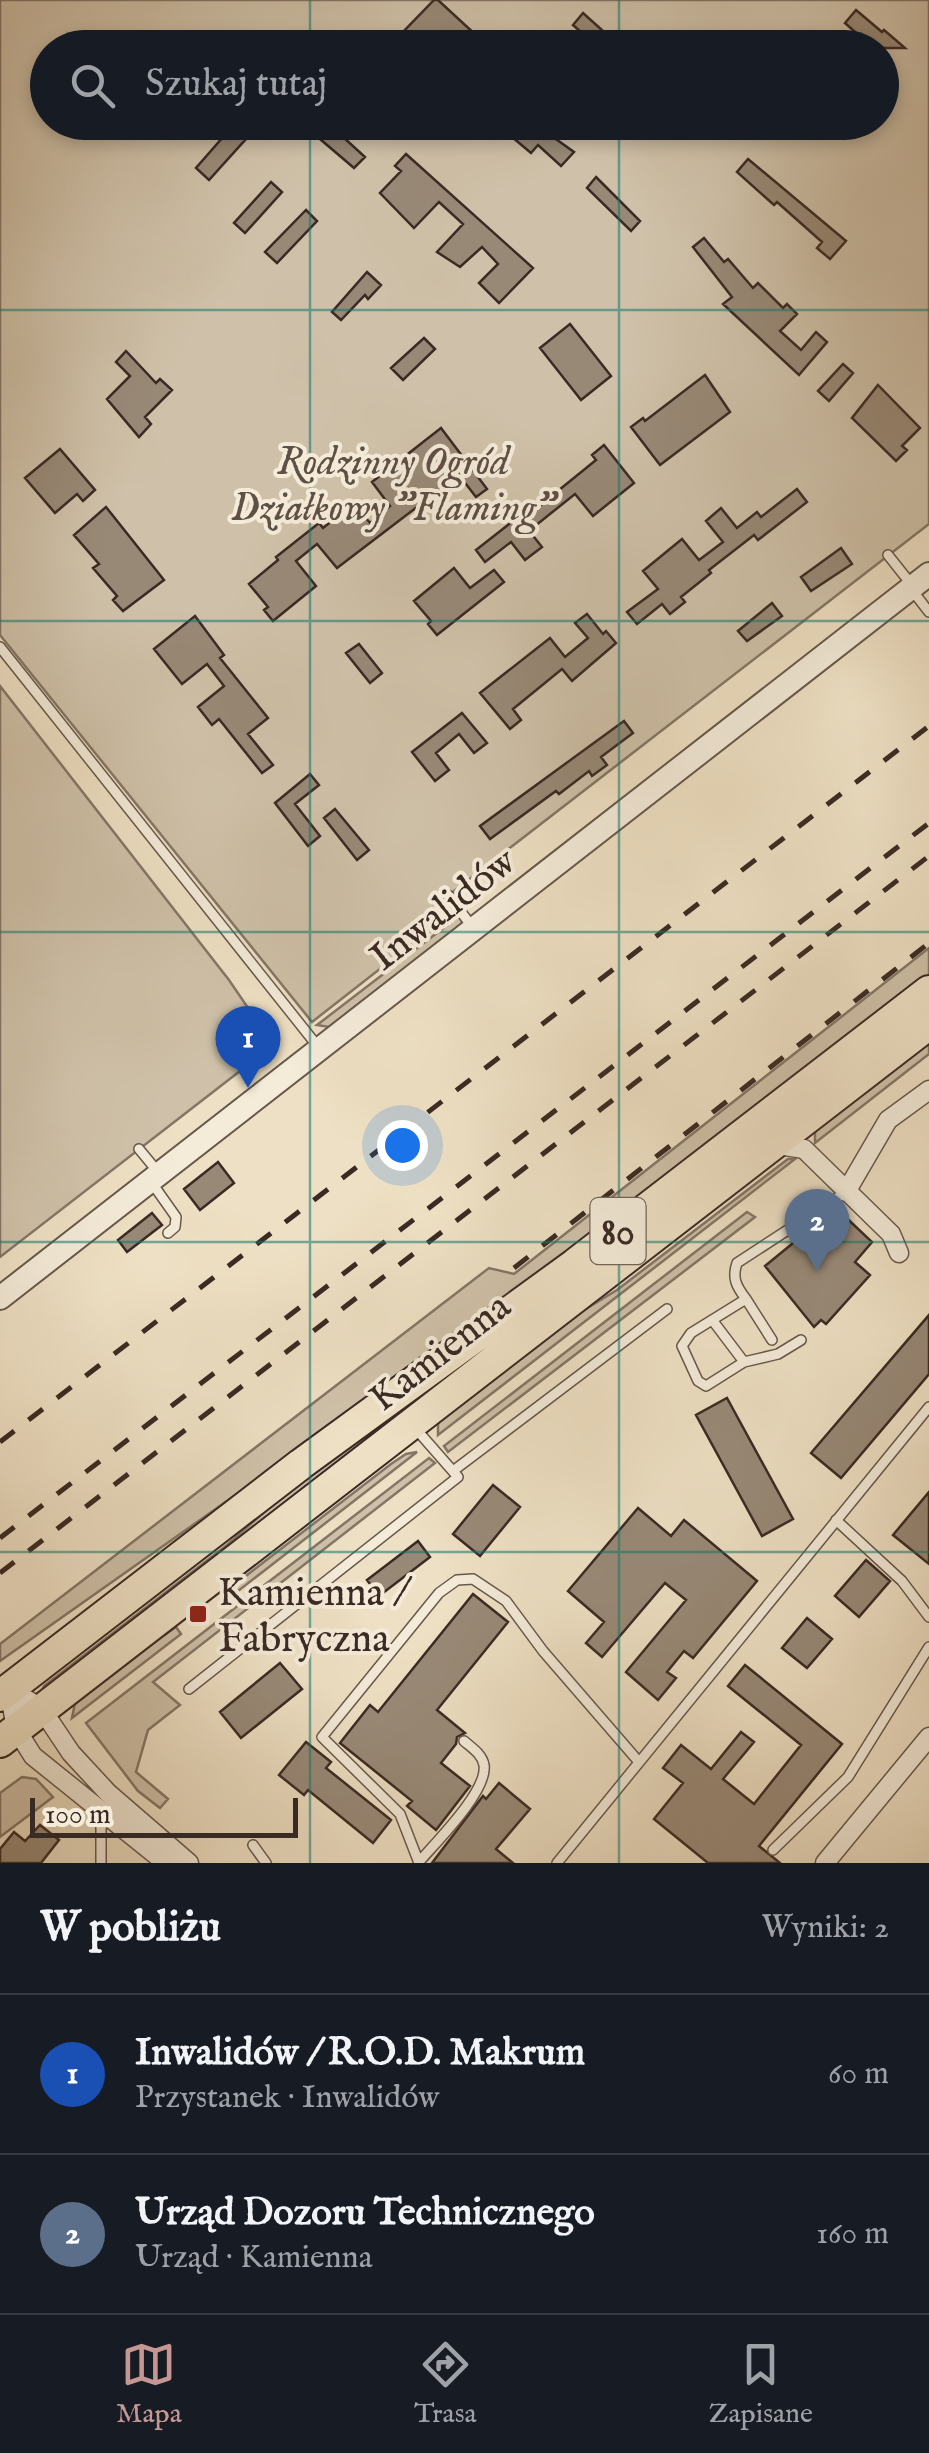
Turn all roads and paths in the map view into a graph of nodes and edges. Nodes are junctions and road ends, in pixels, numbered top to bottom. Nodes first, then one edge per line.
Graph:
1 (888, 555) dead end
2 (918, 583) edge
3 (929, 612) edge
4 (0, 647) edge
5 (448, 895) dead end
6 (476, 930) junction
7 (929, 991) edge
8 (929, 1024) edge
9 (320, 1050) junction
10 (929, 1090) edge
11 (804, 1134) junction
12 (139, 1148) dead end
13 (155, 1178) junction
14 (846, 1192) junction
15 (168, 1233) dead end
16 (899, 1253) dead end
17 (0, 1298) edge
18 (746, 1298) junction
19 (667, 1309) dead end
20 (713, 1321) junction
21 (772, 1340) dead end
22 (800, 1340) dead end
23 (744, 1362) junction
24 (929, 1407) edge
25 (412, 1423) junction
26 (453, 1472) junction
27 (836, 1520) junction
28 (929, 1590) edge
29 (919, 1601) junction
30 (929, 1617) edge
31 (929, 1647) edge
32 (189, 1688) dead end
33 (4, 1692) edge
34 (41, 1708) junction
35 (8, 1736) edge
36 (929, 1737) edge
37 (464, 1741) dead end
38 (639, 1762) junction
39 (101, 1809) junction
40 (252, 1844) dead end
41 (773, 1850) dead end
42 (101, 1863) edge
43 (166, 1863) edge
44 (188, 1863) edge
45 (266, 1863) edge
46 (419, 1863) edge
47 (557, 1863) edge
48 (825, 1863) edge

1 - 2 lane
2 - 3 lane
2 - 6 street, Inwalidów
4 - 9 lane
5 - 6 lane
6 - 9 street, Inwalidów
7 - 33 main road, Kamienna / 80
8 - 11 main road, Kamienna / 80
9 - 13 street, Inwalidów
10 - 14 street
11 - 14 street
11 - 25 main road, Kamienna / 80
12 - 13 lane
13 - 15 lane
13 - 17 street, Inwalidów
14 - 16 street
14 - 18 lane
18 - 20 lane
18 - 21 lane
19 - 26 lane
20 - 23 lane
20 - 23 lane
22 - 23 lane
24 - 27 lane
25 - 26 lane
25 - 34 main road, Kamienna / 80
26 - 32 lane
27 - 29 lane
27 - 38 lane
28 - 29 lane
29 - 30 lane
31 - 41 lane
33 - 34 street
33 - 35 street
34 - 35 main road, Kamienna / 80
34 - 44 street
35 - 39 street
36 - 48 street
37 - 46 lane
38 - 46 lane
38 - 47 lane
39 - 42 lane
39 - 43 street
40 - 45 lane

